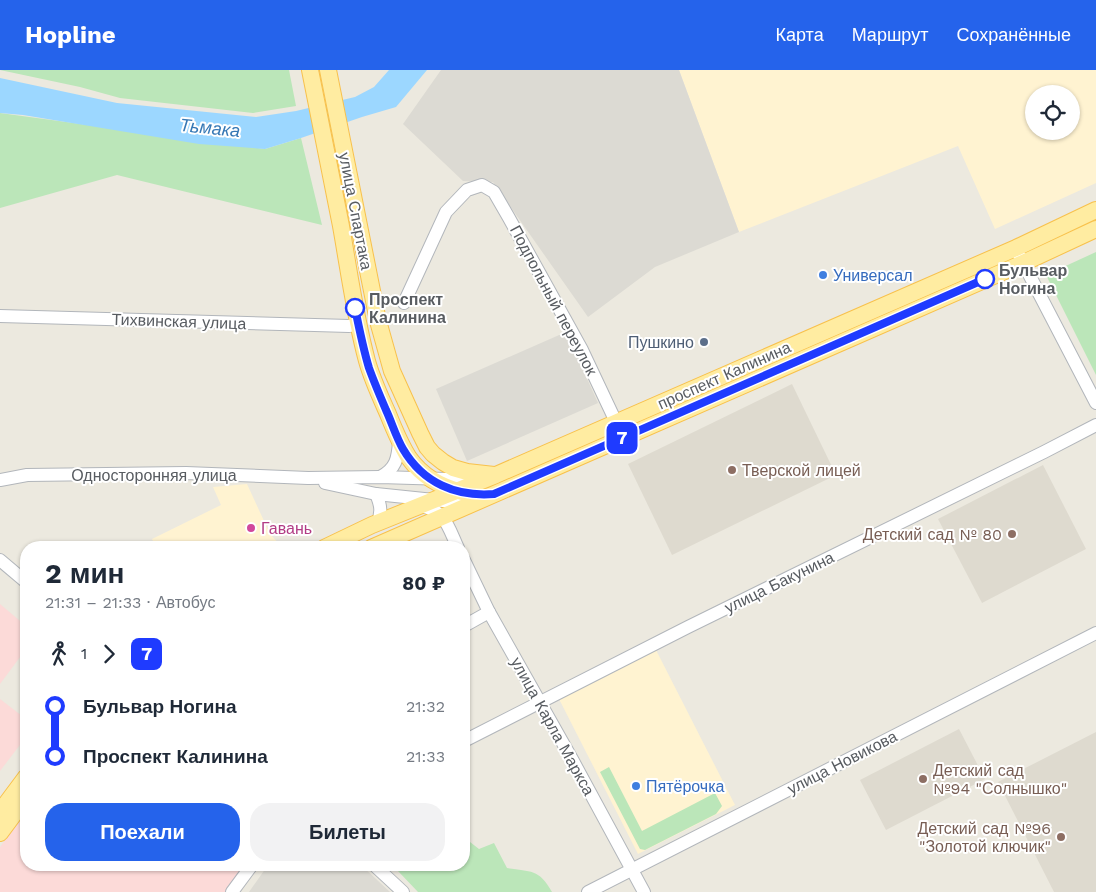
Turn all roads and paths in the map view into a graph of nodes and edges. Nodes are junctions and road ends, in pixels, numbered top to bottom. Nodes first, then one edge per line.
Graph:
1 (328, 71) edge
2 (310, 73) edge
3 (1096, 210) edge
4 (1096, 230) edge
5 (1016, 248) junction
6 (1023, 263) junction
7 (404, 303) dead end
8 (0, 316) edge
9 (359, 324) junction
10 (1096, 403) edge
11 (616, 422) junction
12 (1096, 425) edge
13 (399, 441) junction
14 (424, 442) junction
15 (380, 477) junction
16 (308, 478) junction
17 (490, 478) junction
18 (432, 479) junction
19 (0, 480) edge
20 (376, 494) junction
21 (487, 497) junction
22 (437, 502) junction
23 (376, 524) junction
24 (339, 541) edge
25 (387, 541) edge
26 (455, 541) edge
27 (0, 560) edge
28 (470, 572) edge
29 (20, 577) edge
30 (489, 612) junction
31 (470, 623) edge
32 (1096, 633) edge
33 (539, 702) junction
34 (470, 738) edge
35 (20, 785) edge
36 (20, 806) edge
37 (0, 812) edge
38 (0, 833) edge
39 (632, 870) junction
40 (248, 871) edge
41 (380, 871) edge
42 (232, 892) edge
43 (403, 892) edge
44 (588, 892) edge
45 (644, 892) edge

1 - 14 main road, улица Спартака
2 - 9 main road, улица Спартака
3 - 5 main road, проспект Калинина
4 - 6 main road, проспект Калинина
5 - 6 street
5 - 11 main road, проспект Калинина
6 - 10 street
6 - 21 main road, проспект Калинина
7 - 11 street, Подпольный переулок
8 - 9 street, Тихвинская улица
9 - 13 main road, улица Спартака
11 - 17 main road, проспект Калинина
12 - 33 street, улица Бакунина
13 - 15 street
13 - 18 main road, улица Спартака
14 - 17 main road, улица Спартака
14 - 18 main road
15 - 16 street, Односторонняя улица
15 - 18 street, Односторонняя улица
16 - 19 street, Односторонняя улица
16 - 20 street, Односторонняя улица
17 - 18 street, Односторонняя улица
17 - 22 main road, проспект Калинина
18 - 22 main road
18 - 22 main road, улица Спартака
20 - 22 street, Односторонняя улица
20 - 23 street
21 - 22 main road, проспект Калинина
21 - 22 main road, улица Спартака
22 - 23 main road, проспект Калинина
22 - 25 main road, проспект Калинина
22 - 26 street
23 - 24 main road, проспект Калинина
27 - 29 street
28 - 30 street, улица Карла Маркса
30 - 31 street
30 - 33 street, улица Карла Маркса
32 - 39 street, улица Новикова
33 - 34 street, улица Бакунина
33 - 39 street, улица Карла Маркса
35 - 37 main road
36 - 38 main road
39 - 44 street, улица Новикова
39 - 45 street, улица Карла Маркса
40 - 42 street
41 - 43 street

